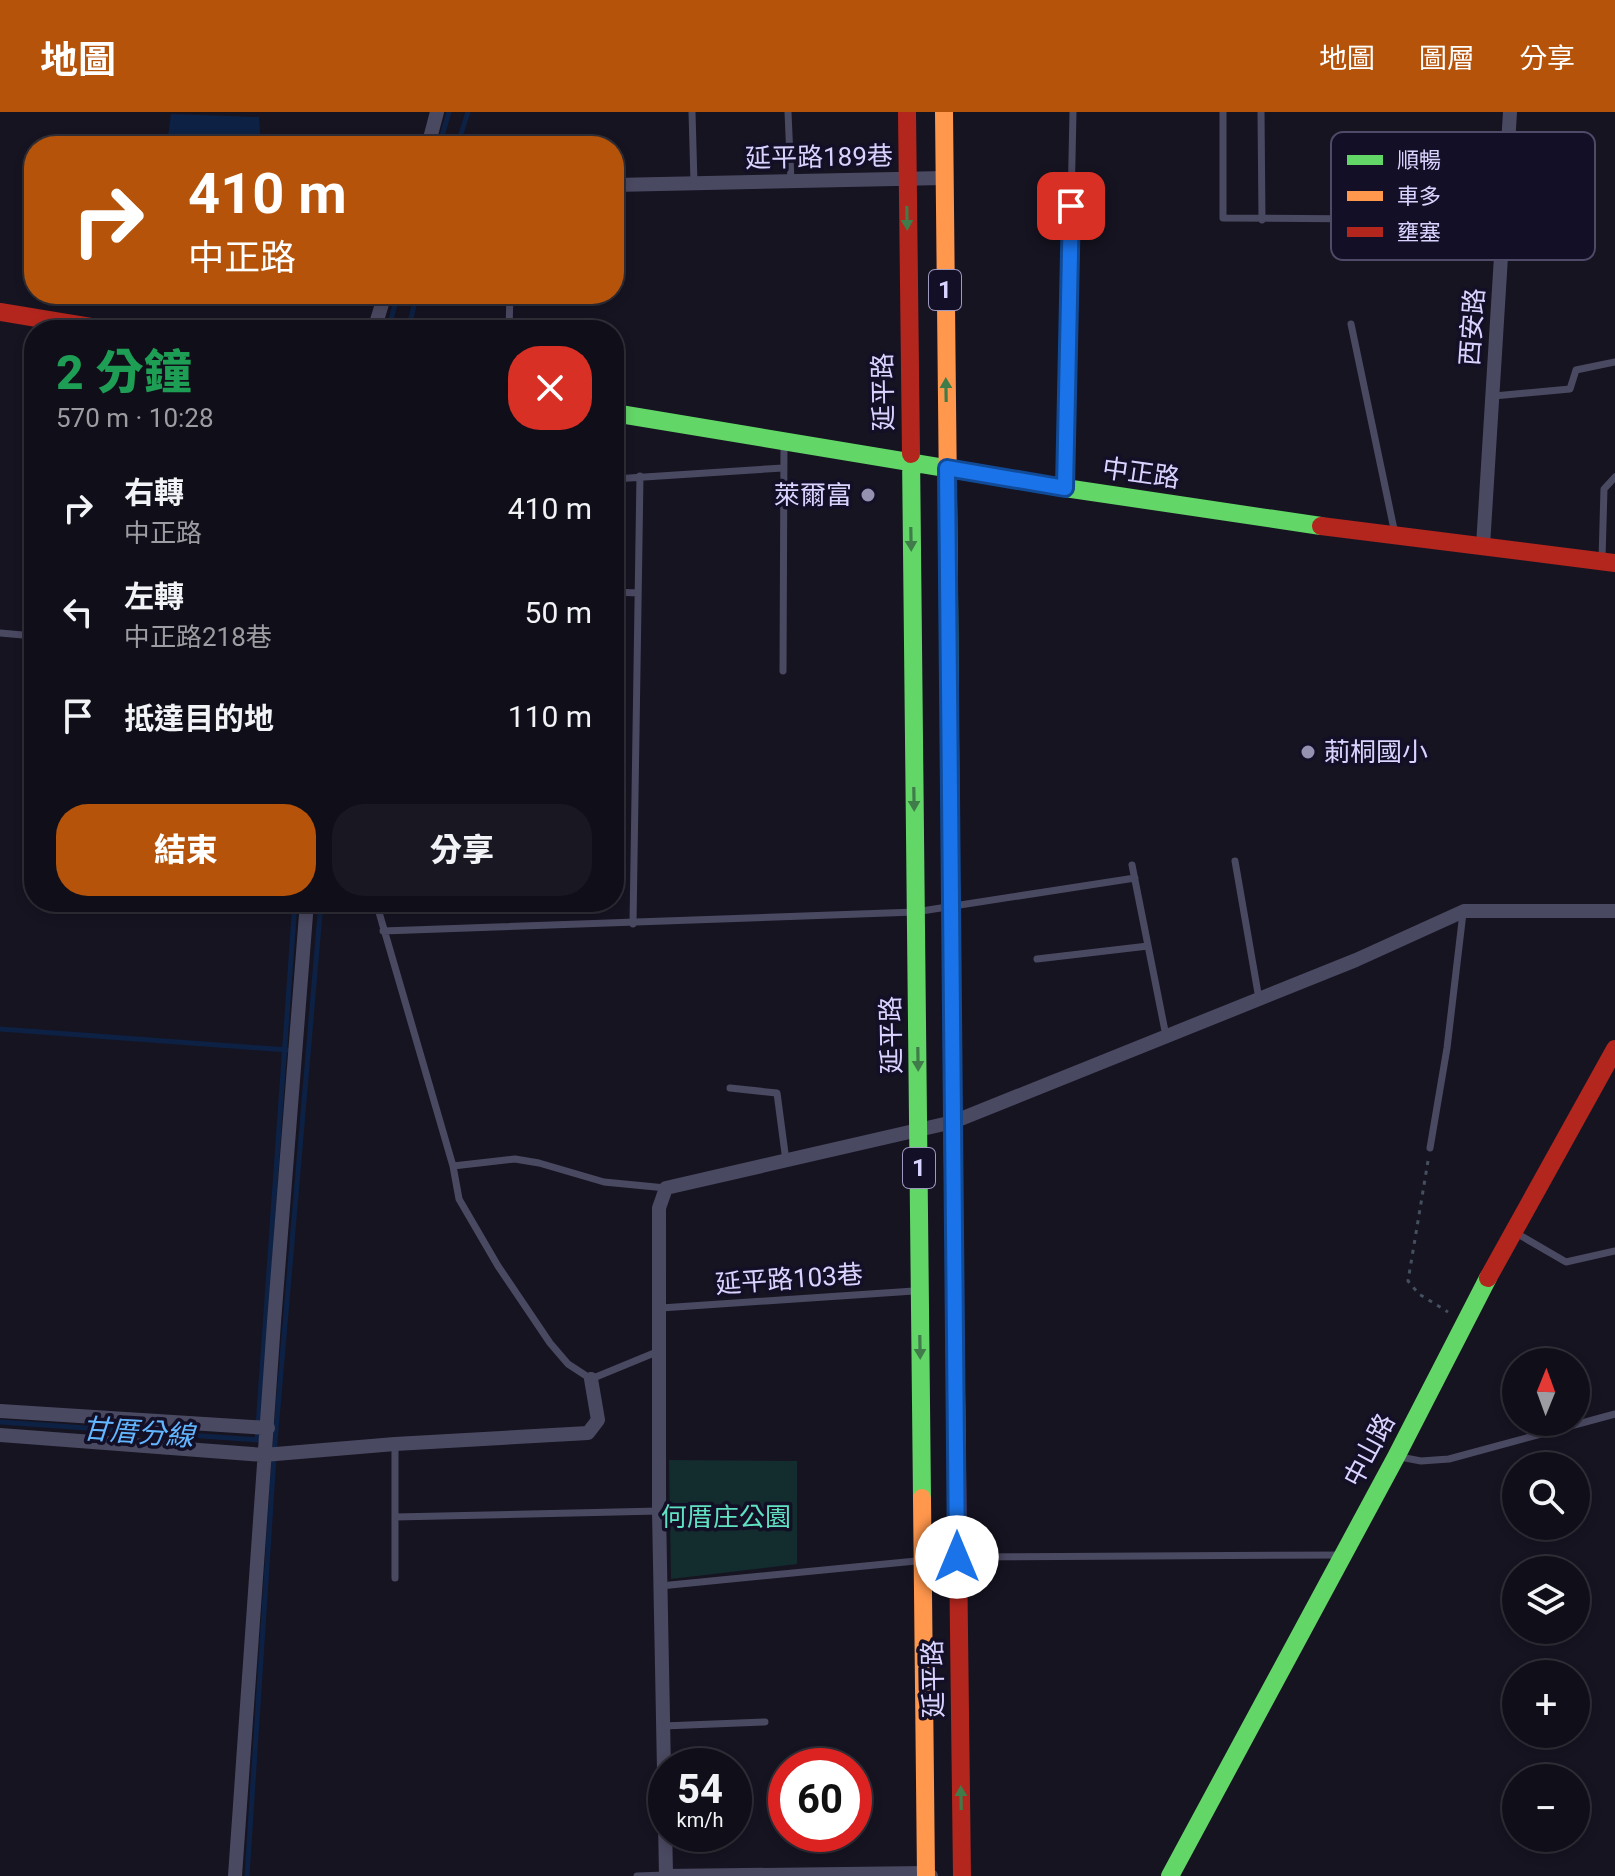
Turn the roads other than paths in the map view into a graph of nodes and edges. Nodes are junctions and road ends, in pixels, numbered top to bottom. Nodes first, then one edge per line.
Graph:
1 (437, 112) edge
2 (692, 112) edge
3 (788, 112) edge
4 (907, 112) edge
5 (944, 112) edge
6 (1073, 112) edge
7 (1223, 112) edge
8 (1261, 112) edge
9 (1510, 112) edge
10 (1509, 132) edge
11 (431, 136) edge
12 (944, 178) junction
13 (906, 179) junction
14 (791, 181) junction
15 (694, 183) junction
16 (624, 185) edge
17 (1262, 220) junction
18 (1331, 220) edge
19 (1500, 260) edge
20 (0, 312) edge
21 (46, 320) edge
22 (1351, 324) dead end
23 (1615, 362) edge
24 (1491, 396) junction
25 (624, 415) edge
26 (784, 442) junction
27 (910, 461) junction
28 (783, 468) junction
29 (947, 468) junction
30 (640, 476) junction
31 (1615, 477) edge
32 (624, 478) edge
33 (1065, 488) junction
34 (1396, 537) junction
35 (1483, 546) junction
36 (1609, 562) edge
37 (624, 592) edge
38 (638, 593) junction
39 (0, 633) edge
40 (24, 635) edge
41 (783, 671) dead end
42 (1235, 861) dead end
43 (1132, 865) dead end
44 (1135, 878) junction
45 (953, 905) junction
46 (1464, 911) junction
47 (1615, 911) edge
48 (306, 912) edge
49 (378, 912) edge
50 (915, 912) junction
51 (633, 924) junction
52 (383, 931) junction
53 (1148, 946) junction
54 (1037, 959) dead end
55 (1259, 999) junction
56 (1166, 1037) junction
57 (1615, 1049) edge
58 (730, 1088) dead end
59 (953, 1122) junction
60 (919, 1130) junction
61 (1430, 1148) road end
62 (786, 1161) junction
63 (453, 1166) junction
64 (666, 1188) junction
65 (1516, 1233) junction
66 (1615, 1251) edge
67 (919, 1290) junction
68 (661, 1308) junction
69 (660, 1351) junction
70 (591, 1379) junction
71 (0, 1411) edge
72 (1615, 1414) edge
73 (268, 1428) junction
74 (0, 1435) edge
75 (395, 1444) junction
76 (264, 1455) junction
77 (1396, 1457) junction
78 (659, 1511) junction
79 (395, 1517) junction
80 (1342, 1555) junction
81 (957, 1557) junction
82 (922, 1560) junction
83 (395, 1578) dead end
84 (660, 1586) junction
85 (765, 1722) dead end
86 (663, 1726) junction
87 (800, 1875) edge
88 (928, 1875) edge
89 (235, 1876) edge
90 (637, 1876) edge
91 (666, 1876) edge
92 (962, 1876) edge
93 (1170, 1876) edge

1 - 11 street
2 - 15 lane
3 - 14 lane
4 - 13 main road, 延平路 / 1
5 - 12 main road, 延平路 / 1
6 - 33 lane
7 - 17 lane
8 - 17 lane
9 - 10 street, 西安路
12 - 13 street, 延平路189巷
29 -> 12 main road, 延平路 / 1
13 - 14 street, 延平路189巷
13 -> 27 main road, 延平路 / 1
14 - 15 street, 延平路189巷
15 - 16 street, 延平路189巷
17 - 18 lane
19 - 24 street, 西安路
20 - 21 main road
22 - 34 lane
23 - 24 lane
24 - 35 street, 西安路
25 - 26 main road, 中正路
26 - 27 main road, 中正路
26 - 28 lane
27 - 29 main road, 中正路
27 -> 50 main road, 延平路 / 1
28 - 30 lane
28 - 41 lane
29 - 33 main road, 中正路
29 - 45 main road, 延平路 / 1
30 - 32 lane
30 - 38 lane
31 - 36 lane
33 - 34 main road, 中正路
34 - 35 main road, 中正路
35 - 36 main road, 中正路
37 - 38 lane
38 - 51 lane
39 - 40 lane
42 - 55 lane
43 - 44 lane
44 - 45 lane
44 - 53 lane
45 - 50 lane
45 - 59 main road, 延平路 / 1
46 - 47 street
46 - 55 street
46 - 61 lane
48 - 73 street
49 - 52 lane
50 - 51 lane
50 -> 60 main road, 延平路 / 1
51 - 52 lane
52 - 63 lane
53 - 54 lane
53 - 56 lane
55 - 56 street
56 - 59 street
57 - 65 main road, 中山路
58 - 62 lane
59 - 60 street
59 - 81 main road, 延平路 / 1
60 - 62 street
60 - 67 main road, 延平路 / 1
62 - 64 street
63 - 64 lane
63 - 70 lane
64 - 68 street
65 - 66 lane
65 - 77 main road, 中山路
67 - 68 lane, 延平路103巷
67 -> 82 main road, 延平路 / 1
68 - 69 street
69 - 70 lane
69 - 78 street
70 - 75 street
71 - 73 street
72 - 77 lane
73 - 76 street
74 - 76 street
75 - 76 street
75 - 79 lane
76 - 89 street
77 - 80 main road, 中山路
78 - 79 lane
78 - 84 street
79 - 83 lane
80 - 81 lane
80 - 93 main road, 中山路
81 - 82 lane
92 -> 81 main road, 延平路 / 1
82 - 84 lane
82 - 88 main road, 延平路 / 1
84 - 86 street
85 - 86 lane
86 - 91 street
87 - 88 street
87 - 91 street
90 - 91 lane

